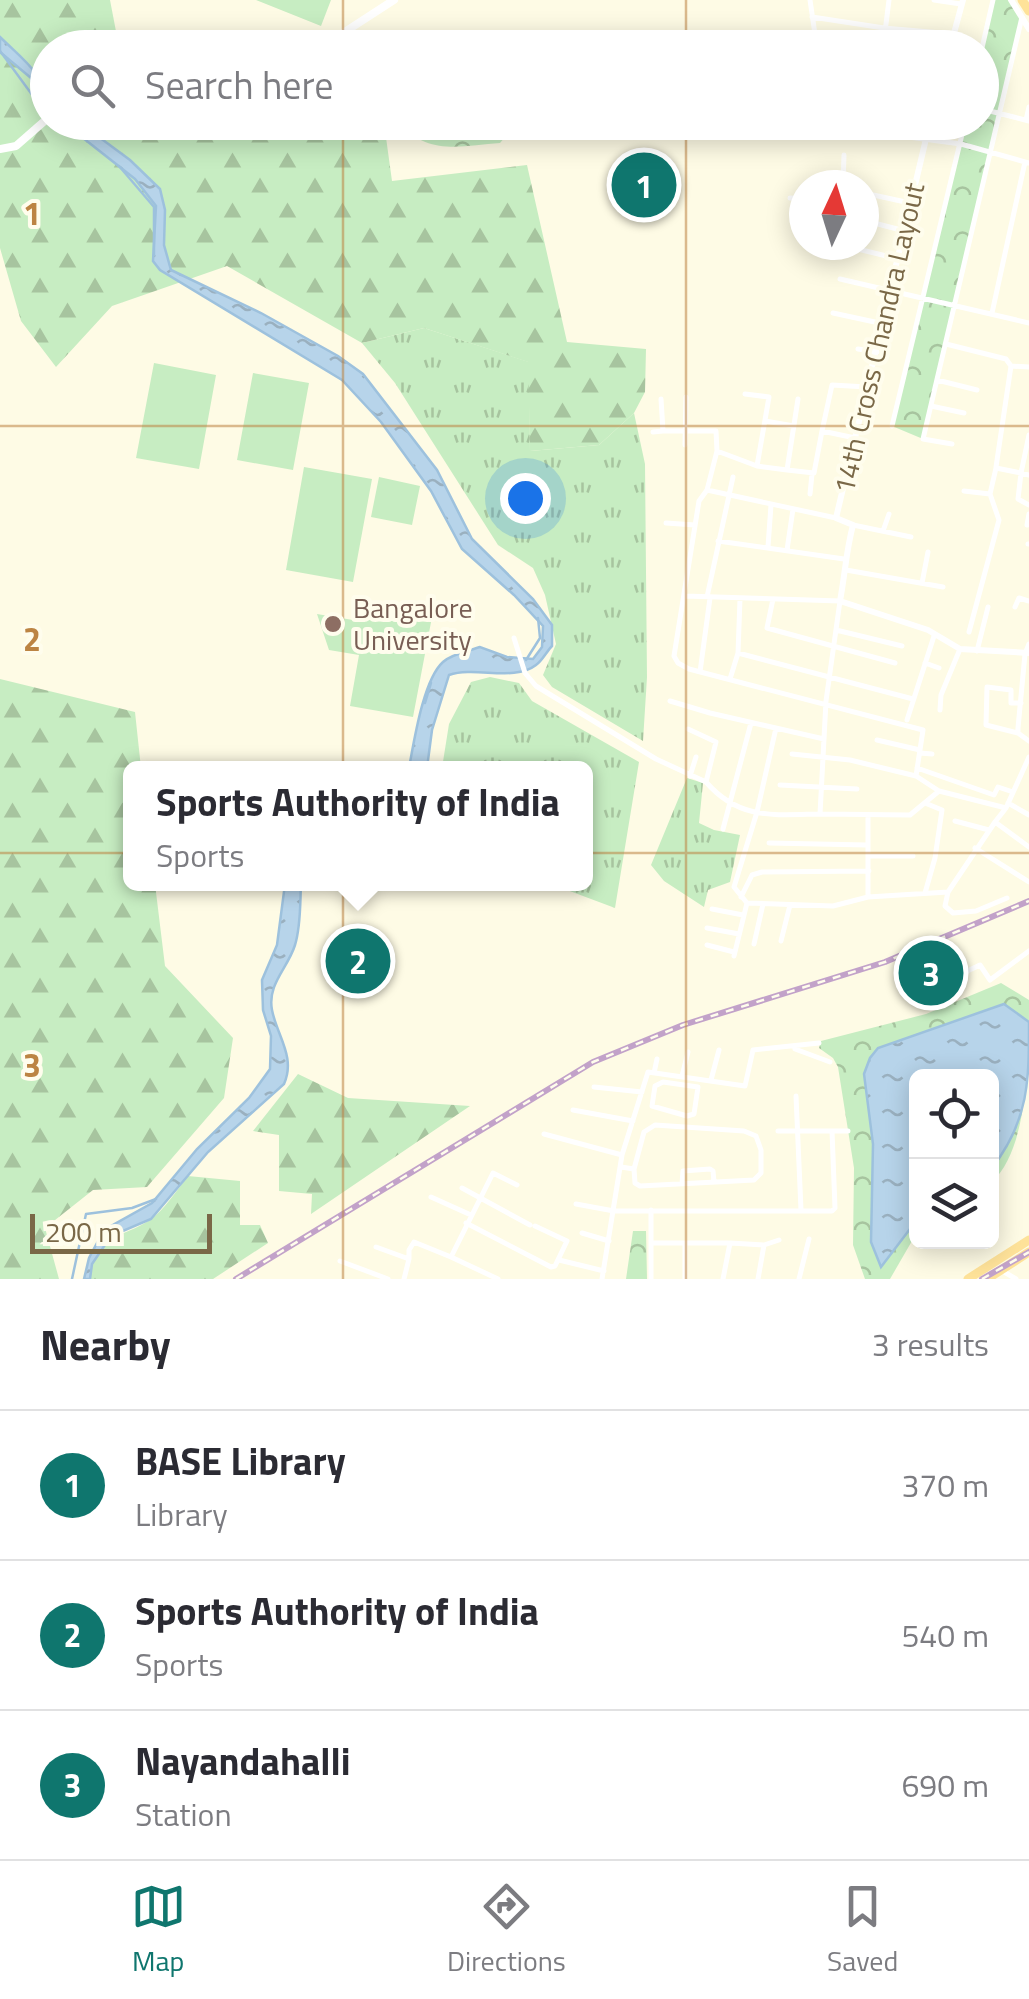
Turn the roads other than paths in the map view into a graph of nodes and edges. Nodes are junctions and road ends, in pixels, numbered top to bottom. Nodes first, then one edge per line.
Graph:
1 (394, 0) edge
2 (810, 0) edge
3 (889, 0) edge
4 (934, 0) edge
5 (993, 0) edge
6 (1011, 0) edge
7 (1022, 0) edge
8 (963, 2) edge
9 (1025, 14) edge
10 (812, 17) junction
11 (884, 28) junction
12 (1029, 29) edge
13 (348, 30) edge
14 (814, 30) edge
15 (907, 30) edge
16 (955, 30) edge
17 (986, 30) edge
18 (1029, 107) edge
19 (1000, 111) junction
20 (999, 115) edge
21 (1028, 120) edge
22 (30, 134) edge
23 (926, 140) edge
24 (933, 140) edge
25 (961, 140) edge
26 (993, 140) edge
27 (960, 144) junction
28 (0, 149) edge
29 (990, 151) junction
30 (844, 154) dead end
31 (1027, 163) edge
32 (843, 170) edge
33 (879, 196) edge
34 (912, 203) junction
35 (879, 224) edge
36 (906, 230) junction
37 (879, 254) edge
38 (899, 259) junction
39 (840, 279) dead end
40 (892, 292) junction
41 (924, 298) junction
42 (956, 306) junction
43 (992, 312) junction
44 (833, 314) dead end
45 (1029, 323) edge
46 (884, 324) junction
47 (946, 344) junction
48 (858, 349) dead end
49 (877, 352) junction
50 (1011, 366) junction
51 (1029, 368) edge
52 (938, 380) junction
53 (868, 388) junction
54 (977, 390) dead end
55 (745, 394) dead end
56 (686, 398) dead end
57 (798, 398) dead end
58 (660, 399) dead end
59 (931, 406) junction
60 (964, 413) dead end
61 (765, 421) junction
62 (794, 426) junction
63 (892, 426) dead end
64 (685, 430) junction
65 (664, 431) junction
66 (822, 431) junction
67 (653, 432) dead end
68 (1029, 435) edge
69 (856, 438) junction
70 (952, 444) dead end
71 (685, 445) dead end
72 (1028, 447) edge
73 (718, 451) junction
74 (757, 466) junction
75 (996, 468) junction
76 (787, 470) junction
77 (812, 474) junction
78 (1025, 474) edge
79 (733, 477) dead end
80 (707, 490) junction
81 (964, 491) dead end
82 (810, 494) dead end
83 (990, 494) junction
84 (728, 496) junction
85 (771, 505) junction
86 (1029, 505) edge
87 (793, 509) junction
88 (890, 514) dead end
89 (1029, 514) edge
90 (836, 518) junction
91 (666, 523) dead end
92 (695, 525) junction
93 (853, 525) junction
94 (1027, 525) edge
95 (883, 532) junction
96 (911, 537) dead end
97 (718, 540) junction
98 (768, 546) junction
99 (787, 550) junction
100 (928, 552) dead end
101 (844, 559) junction
102 (846, 570) junction
103 (922, 583) junction
104 (943, 588) dead end
105 (686, 596) junction
106 (708, 598) junction
107 (773, 599) junction
108 (740, 600) junction
109 (1029, 600) edge
110 (840, 601) junction
111 (988, 607) dead end
112 (1015, 607) dead end
113 (836, 630) junction
114 (968, 632) dead end
115 (934, 636) junction
116 (514, 638) dead end
117 (1029, 644) edge
118 (902, 646) dead end
119 (834, 648) junction
120 (960, 649) junction
121 (977, 650) junction
122 (738, 653) junction
123 (1027, 653) edge
124 (896, 663) dead end
125 (925, 663) junction
126 (939, 668) dead end
127 (700, 672) junction
128 (829, 676) junction
129 (730, 679) junction
130 (913, 699) junction
131 (670, 701) dead end
132 (1021, 703) junction
133 (826, 706) junction
134 (940, 710) dead end
135 (1019, 717) junction
136 (1029, 718) edge
137 (907, 720) dead end
138 (751, 723) junction
139 (776, 728) junction
140 (688, 729) dead end
141 (1018, 733) junction
142 (824, 739) junction
143 (877, 740) dead end
144 (1029, 740) edge
145 (920, 752) junction
146 (792, 754) dead end
147 (932, 754) dead end
148 (822, 756) junction
149 (1029, 756) edge
150 (696, 757) dead end
151 (917, 768) junction
152 (690, 776) junction
153 (916, 776) junction
154 (706, 782) junction
155 (780, 785) dead end
156 (820, 785) junction
157 (857, 789) dead end
158 (940, 791) junction
159 (1013, 792) junction
160 (924, 803) junction
161 (731, 806) junction
162 (1007, 806) junction
163 (757, 812) junction
164 (820, 814) junction
165 (868, 814) junction
166 (1029, 815) edge
167 (955, 821) dead end
168 (995, 822) junction
169 (723, 829) dead end
170 (989, 830) junction
171 (769, 843) dead end
172 (867, 845) junction
173 (1029, 847) edge
174 (975, 848) junction
175 (868, 856) junction
176 (913, 856) dead end
177 (869, 871) junction
178 (1029, 882) edge
179 (948, 892) junction
180 (925, 894) junction
181 (742, 897) junction
182 (868, 897) junction
183 (1007, 898) dead end
184 (748, 903) junction
185 (763, 904) junction
186 (790, 905) junction
187 (712, 909) dead end
188 (744, 916) junction
189 (706, 928) dead end
190 (739, 934) junction
191 (782, 940) dead end
192 (754, 944) dead end
193 (706, 945) dead end
194 (1029, 951) edge
195 (940, 984) dead end
196 (818, 1043) dead end
197 (792, 1048) junction
198 (719, 1050) dead end
199 (688, 1052) dead end
200 (657, 1059) dead end
201 (830, 1062) dead end
202 (654, 1073) junction
203 (682, 1076) junction
204 (711, 1080) junction
205 (594, 1087) dead end
206 (642, 1092) junction
207 (796, 1096) dead end
208 (639, 1102) junction
209 (652, 1106) junction
210 (573, 1110) dead end
211 (633, 1122) junction
212 (798, 1130) junction
213 (778, 1131) dead end
214 (832, 1131) junction
215 (848, 1131) dead end
216 (544, 1134) dead end
217 (629, 1136) junction
218 (641, 1139) junction
219 (622, 1155) junction
220 (621, 1167) junction
221 (634, 1169) junction
222 (619, 1179) junction
223 (634, 1180) junction
224 (714, 1182) junction
225 (682, 1184) junction
226 (517, 1185) dead end
227 (462, 1188) dead end
228 (431, 1197) dead end
229 (480, 1198) junction
230 (576, 1204) dead end
231 (651, 1210) junction
232 (802, 1210) junction
233 (614, 1211) junction
234 (471, 1215) junction
235 (466, 1223) junction
236 (582, 1234) dead end
237 (809, 1239) dead end
238 (779, 1240) dead end
239 (1029, 1240) edge
240 (610, 1241) junction
241 (685, 1242) junction
242 (651, 1243) junction
243 (730, 1244) junction
244 (764, 1244) junction
245 (376, 1247) dead end
246 (1029, 1252) edge
247 (450, 1257) junction
248 (408, 1259) junction
249 (557, 1260) junction
250 (340, 1261) dead end
251 (1002, 1270) junction
252 (604, 1271) junction
253 (388, 1279) edge
254 (404, 1279) edge
255 (498, 1279) edge
256 (602, 1279) edge
257 (652, 1279) edge
258 (685, 1279) edge
259 (724, 1279) edge
260 (758, 1279) edge
261 (799, 1279) edge
262 (968, 1279) edge
263 (986, 1279) edge
264 (1016, 1279) edge

1 - 13 main road
2 - 10 street
3 - 11 street
4 - 8 street
5 - 17 street
6 - 9 street
7 - 9 highway
8 - 16 street
9 - 12 street
9 - 19 street
10 - 11 street
10 - 14 street
11 - 15 street
18 - 21 street
19 - 20 street
19 - 21 street
22 - 28 main road
23 - 34 street, 14th Cross Chandra Layout
24 - 27 street
25 - 27 street
26 - 29 street
27 - 29 street
27 - 41 street
29 - 31 street
29 - 42 street
30 - 32 street
31 - 43 street
33 - 34 street
34 - 36 street, 14th Cross Chandra Layout
35 - 36 street
36 - 38 street, 14th Cross Chandra Layout
37 - 38 street
38 - 40 street, 14th Cross Chandra Layout
39 - 40 street
40 - 41 street
40 - 46 street, 14th Cross Chandra Layout
41 - 42 street
41 - 63 street
42 - 43 street
42 - 47 street
43 - 45 street
44 - 46 street
46 - 49 street, 14th Cross Chandra Layout
47 - 50 street
47 - 52 street
48 - 49 street
49 - 53 street, 14th Cross Chandra Layout
50 - 51 street
50 - 75 street
52 - 54 street
52 - 59 street
53 - 66 street
53 - 69 street, 14th Cross Chandra Layout
55 - 61 street
56 - 64 street
57 - 62 street
58 - 65 street
59 - 60 street
59 - 70 street
61 - 62 street
61 - 74 street
62 - 76 street
64 - 65 street
64 - 71 street
64 - 73 street
65 - 67 street
66 - 69 street
66 - 77 street
68 - 72 street
69 - 90 street, 14th Cross Chandra Layout
72 - 78 street
73 - 74 street
73 - 80 street
74 - 76 street
75 - 78 street
75 - 83 street
76 - 77 street
77 - 82 street
78 - 86 street
79 - 84 street
80 - 84 street
80 - 92 street
81 - 83 street
83 - 114 street
84 - 85 street
84 - 97 street
85 - 87 street
85 - 98 street
87 - 90 street
87 - 99 street
88 - 95 street
89 - 94 street
90 - 93 street, 14th Cross Chandra Layout
91 - 92 street
92 - 105 street
93 - 95 street
93 - 101 street, 14th Cross Chandra Layout
95 - 96 street
97 - 98 street
97 - 106 street
98 - 99 street
99 - 101 street
100 - 103 street
101 - 102 street, 14th Cross Chandra Layout
102 - 103 street
102 - 110 street, 14th Cross Chandra Layout
103 - 104 street
105 - 106 street
105 - 127 street
106 - 108 street
106 - 127 street
107 - 108 street
107 - 110 street
107 - 119 street
108 - 122 street
109 - 112 street
110 - 113 street
110 - 115 street
111 - 121 street
113 - 118 street
113 - 119 street
115 - 120 street
115 - 125 street
116 - 152 street
117 - 123 street
119 - 124 street
119 - 128 street
120 - 121 street
120 - 134 street
121 - 123 street
122 - 128 street
122 - 129 street
123 - 132 street
125 - 126 street
125 - 130 street
127 - 129 street
128 - 130 street
128 - 133 street
129 - 133 street
130 - 137 street
131 - 138 street
132 - 135 street
132 - 141 street
133 - 142 street
133 - 145 street
135 - 136 street
135 - 141 street
138 - 139 street
138 - 161 street
139 - 142 street
139 - 163 street
140 - 154 street
141 - 144 street
142 - 148 street
143 - 145 street
145 - 147 street
145 - 151 street
146 - 148 street
148 - 153 street
148 - 156 street
149 - 159 street
150 - 152 street
151 - 153 street
151 - 159 street
152 - 154 street
153 - 158 street
154 - 161 street
155 - 156 street
156 - 157 street
156 - 164 street
158 - 160 street
158 - 162 street
159 - 162 street
160 - 165 street
160 - 180 street
161 - 163 street
161 - 169 street
162 - 166 street
162 - 168 street
163 - 164 street
163 - 181 street
164 - 165 street
165 - 172 street
167 - 170 street
168 - 170 street
168 - 173 street
170 - 174 street
171 - 172 street
172 - 175 street
174 - 178 street
174 - 179 street
175 - 176 street
175 - 177 street
177 - 181 street
177 - 182 street
179 - 180 street
179 - 183 street
180 - 182 street
181 - 184 street
182 - 186 street
184 - 185 street
184 - 188 street
185 - 186 street
185 - 192 street
186 - 191 street
187 - 188 street
188 - 190 street
189 - 190 street
190 - 193 street
194 - 195 street
196 - 197 street
197 - 201 street
197 - 204 street
198 - 204 street
199 - 203 street
200 - 202 street
202 - 203 street
202 - 206 street
203 - 204 street
205 - 206 street
206 - 208 street
207 - 212 street
208 - 209 street
208 - 211 street
209 - 209 street
210 - 211 street
211 - 217 street
212 - 213 street
212 - 214 street
212 - 232 street
214 - 215 street
214 - 232 street
216 - 219 street
217 - 218 street
217 - 219 street
218 - 221 street
218 - 224 street
219 - 220 street
220 - 221 street
220 - 222 street
221 - 223 street
222 - 223 street
222 - 233 street
223 - 225 street
224 - 225 street
224 - 225 street
226 - 229 street
227 - 229 street
228 - 234 street
229 - 234 street
229 - 249 street
230 - 233 street
231 - 232 street
231 - 233 street
231 - 242 street
233 - 240 street
234 - 235 street
235 - 247 street
235 - 249 street
236 - 240 street
237 - 261 street
238 - 244 street
239 - 262 highway
240 - 252 street
241 - 242 street
241 - 243 street
241 - 258 street
242 - 257 street
243 - 244 street
243 - 259 street
244 - 260 street
245 - 248 street
246 - 251 highway
247 - 248 street
247 - 255 street
248 - 254 street
249 - 252 street
250 - 253 street
251 - 263 highway
251 - 264 street
252 - 256 street

